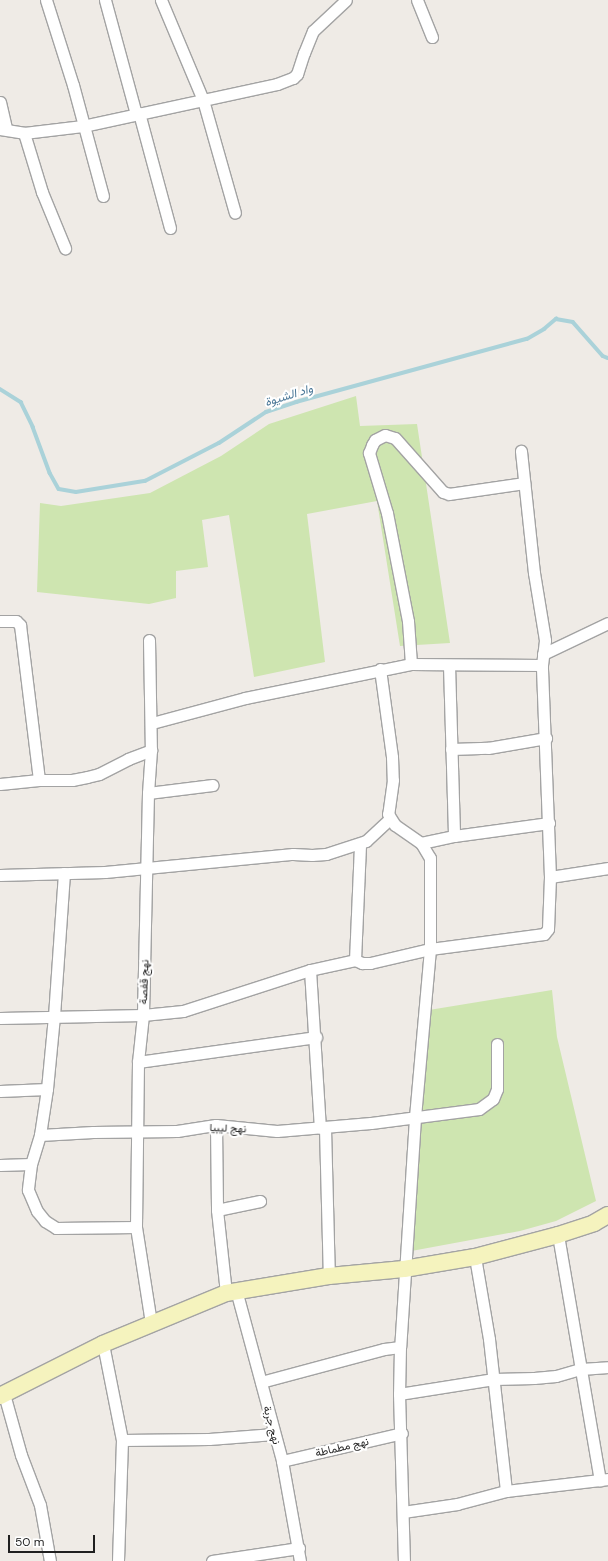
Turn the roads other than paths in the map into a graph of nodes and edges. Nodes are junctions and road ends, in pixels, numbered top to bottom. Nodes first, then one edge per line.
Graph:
1 (46, 0) edge
2 (105, 0) edge
3 (162, 0) edge
4 (346, 0) edge
5 (417, 0) edge
6 (432, 37) dead end
7 (203, 100) junction
8 (0, 102) edge
9 (137, 113) junction
10 (83, 126) junction
11 (3, 129) edge
12 (24, 133) junction
13 (103, 196) dead end
14 (235, 213) dead end
15 (170, 228) dead end
16 (65, 248) dead end
17 (521, 451) dead end
18 (524, 483) junction
19 (0, 621) edge
20 (608, 623) edge
21 (149, 640) dead end
22 (542, 660) junction
23 (411, 664) junction
24 (449, 665) junction
25 (380, 669) junction
26 (152, 723) junction
27 (546, 738) junction
28 (451, 749) junction
29 (151, 750) junction
30 (39, 780) junction
31 (0, 784) edge
32 (213, 785) dead end
33 (148, 793) junction
34 (390, 819) junction
35 (548, 823) junction
36 (454, 836) junction
37 (421, 843) junction
38 (360, 845) junction
39 (608, 868) edge
40 (146, 869) junction
41 (64, 873) junction
42 (0, 875) edge
43 (550, 877) junction
44 (430, 949) junction
45 (356, 960) junction
46 (310, 970) junction
47 (143, 1015) junction
48 (54, 1016) junction
49 (0, 1018) edge
50 (316, 1037) junction
51 (497, 1044) dead end
52 (138, 1062) junction
53 (47, 1089) junction
54 (0, 1091) edge
55 (415, 1118) junction
56 (216, 1125) junction
57 (322, 1128) junction
58 (137, 1132) junction
59 (40, 1136) junction
60 (0, 1164) edge
61 (31, 1164) junction
62 (260, 1201) dead end
63 (216, 1210) junction
64 (608, 1215) edge
65 (136, 1227) junction
66 (558, 1235) junction
67 (475, 1257) junction
68 (404, 1269) junction
69 (329, 1276) junction
70 (231, 1291) junction
71 (151, 1323) junction
72 (103, 1344) junction
73 (400, 1347) junction
74 (608, 1367) edge
75 (581, 1369) junction
76 (494, 1379) junction
77 (261, 1382) junction
78 (399, 1394) junction
79 (2, 1395) edge
80 (402, 1433) junction
81 (274, 1434) junction
82 (122, 1440) junction
83 (282, 1461) junction
84 (604, 1479) edge
85 (506, 1491) junction
86 (403, 1512) junction
87 (299, 1548) junction
88 (50, 1561) edge
89 (118, 1561) edge
90 (212, 1561) edge
91 (300, 1561) edge
92 (404, 1561) edge

1 - 10 street
2 - 9 street
3 - 7 street
4 - 7 street
5 - 6 street
7 - 9 street
7 - 14 street
8 - 11 street
9 - 10 street
9 - 15 street
10 - 12 street
10 - 13 street
11 - 12 street
12 - 16 street
17 - 18 street
18 - 22 street
18 - 23 street
19 - 30 street
20 - 22 street
21 - 26 street, نهج قفصة
22 - 24 street
22 - 27 street
23 - 24 street
23 - 25 street
24 - 28 street
25 - 26 street
25 - 34 street
26 - 29 street, نهج قفصة
27 - 28 street
27 - 35 street
28 - 36 street
29 - 30 street
29 - 33 street, نهج قفصة
30 - 31 street
32 - 33 street
33 - 40 street, نهج قفصة
34 - 37 street
34 - 38 street
35 - 36 street
35 - 43 street
36 - 37 street
37 - 44 street
38 - 40 street
38 - 45 street
39 - 43 street
40 - 41 street
40 - 47 street, نهج قفصة
41 - 42 street
41 - 48 street
43 - 44 street
44 - 45 street
44 - 55 street
45 - 46 street
46 - 47 street
46 - 50 street
47 - 48 street
47 - 52 street, نهج قفصة
48 - 49 street
48 - 53 street
50 - 52 street
50 - 57 street
51 - 55 street, نهج ليبيا
52 - 58 street, نهج قفصة
53 - 54 street
53 - 59 street
55 - 57 street, نهج ليبيا
55 - 68 street
56 - 57 street, نهج ليبيا
56 - 58 street, نهج ليبيا
56 - 63 street, نهج جربة
57 - 69 street
58 - 59 street, نهج ليبيا
58 - 65 street, نهج قفصة
59 - 61 street
60 - 61 street
61 - 65 street
62 - 63 street
63 - 70 street, نهج جربة
64 - 66 main road
65 - 71 street, نهج قفصة
66 - 67 main road
66 - 75 street
67 - 68 main road
67 - 76 street
68 - 69 main road
68 - 73 street
69 - 70 main road
70 - 71 main road
70 - 77 street, نهج جربة
71 - 72 main road
72 - 79 main road
72 - 82 street
73 - 77 street
73 - 78 street
74 - 75 street
75 - 76 street
75 - 84 street
76 - 78 street
76 - 85 street
77 - 81 street, نهج جربة
78 - 80 street
79 - 88 street
80 - 83 street, نهج مطماطة
80 - 86 street
81 - 82 street
81 - 83 street, نهج جربة
82 - 89 street
83 - 87 street, نهج جربة
84 - 85 street
85 - 86 street
86 - 92 street
87 - 90 street
87 - 91 street, نهج جربة

